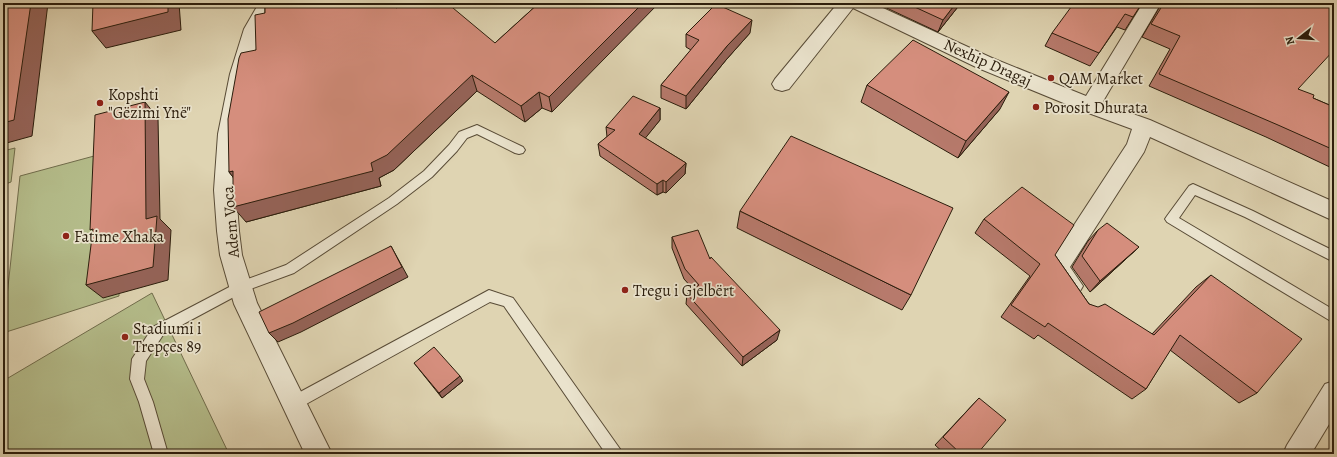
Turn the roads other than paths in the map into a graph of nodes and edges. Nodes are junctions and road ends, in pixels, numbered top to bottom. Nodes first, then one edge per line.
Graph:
1 (268, 3) edge
2 (847, 3) edge
3 (857, 3) edge
4 (1152, 3) edge
5 (782, 84) dead end
6 (1090, 106) junction
7 (1143, 125) junction
8 (518, 150) dead end
9 (1334, 212) edge
10 (1334, 257) edge
11 (241, 287) junction
12 (1082, 302) edge
13 (1334, 317) edge
14 (1334, 393) edge
15 (294, 403) junction
16 (161, 454) edge
17 (319, 454) edge
18 (615, 454) edge
19 (1296, 454) edge

1 - 11 street, Adem Voca
2 - 5 street
3 - 6 street, Nexhip Dragaj
4 - 6 street
6 - 7 street, Nexhip Dragaj
7 - 9 street, Nexhip Dragaj
7 - 12 street
8 - 11 lane
10 - 13 lane
11 - 15 street, Adem Voca
11 - 16 lane
14 - 19 street
15 - 17 street, Adem Voca
15 - 18 lane

